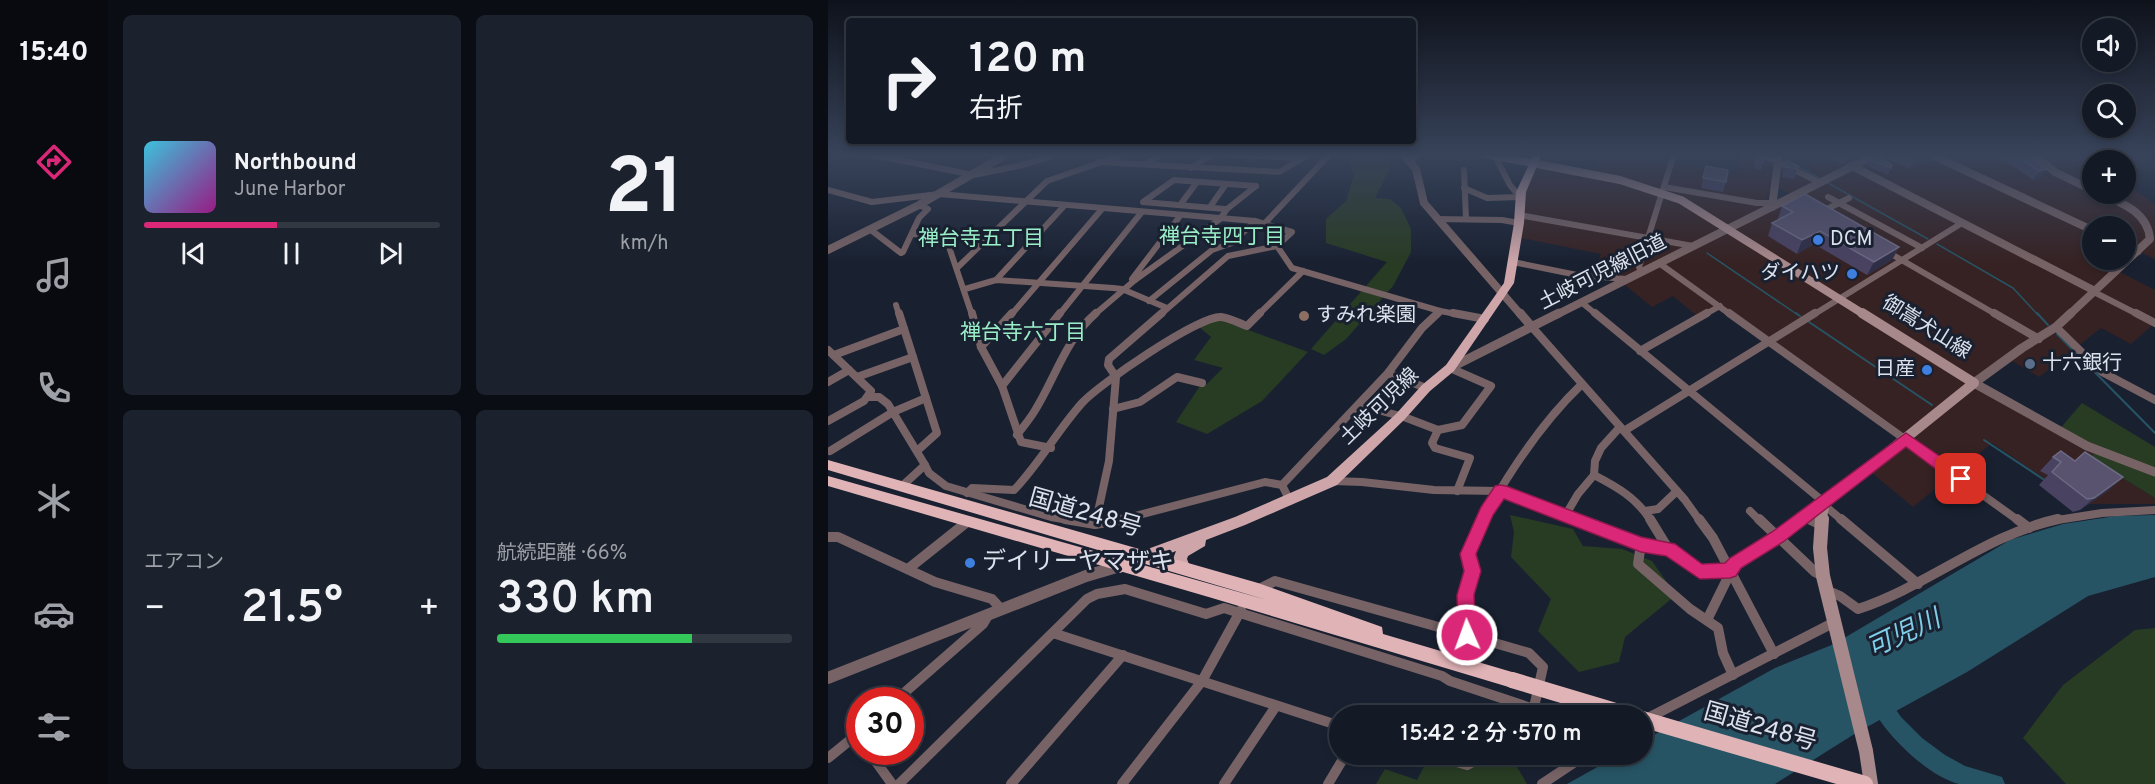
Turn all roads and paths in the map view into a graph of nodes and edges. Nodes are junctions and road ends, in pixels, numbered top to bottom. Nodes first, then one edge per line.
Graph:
1 (1663, 190) edge
2 (945, 191) edge
3 (1037, 191) edge
4 (1159, 191) edge
5 (1191, 191) edge
6 (1221, 191) edge
7 (1253, 191) edge
8 (1296, 191) edge
9 (1421, 191) edge
10 (1464, 191) edge
11 (1470, 191) edge
12 (1515, 191) edge
13 (1523, 191) edge
14 (1664, 191) edge
15 (1667, 191) edge
16 (1774, 191) edge
17 (1777, 191) edge
18 (1805, 191) edge
19 (1899, 191) edge
20 (2008, 191) edge
21 (829, 192) edge
22 (939, 194) junction
23 (1520, 197) junction
24 (1828, 197) dead end
25 (1792, 198) junction
26 (1849, 198) dead end
27 (1025, 203) junction
28 (1840, 203) junction
29 (2120, 204) edge
30 (919, 205) junction
31 (1180, 205) junction
32 (1772, 205) junction
33 (1064, 206) junction
34 (1210, 207) junction
35 (1102, 209) junction
36 (1225, 209) junction
37 (1812, 209) edge
38 (1142, 213) junction
39 (1820, 213) junction
40 (1180, 216) junction
41 (1220, 219) junction
42 (1437, 219) junction
43 (1466, 219) junction
44 (1519, 219) junction
45 (1830, 219) edge
46 (1255, 221) junction
47 (1265, 223) junction
48 (1962, 223) junction
49 (2082, 225) edge
50 (1729, 228) junction
51 (871, 230) junction
52 (913, 234) junction
53 (1648, 238) junction
54 (1277, 246) junction
55 (1692, 246) junction
56 (1881, 248) edge
57 (1922, 248) junction
58 (828, 250) edge
59 (2138, 251) joint
60 (1902, 260) junction
61 (1513, 262) junction
62 (1659, 263) junction
63 (958, 267) junction
64 (1303, 271) junction
65 (1641, 272) junction
66 (1626, 279) junction
67 (996, 280) junction
68 (1135, 280) junction
69 (1040, 284) junction
70 (1082, 286) junction
71 (965, 289) junction
72 (1122, 289) junction
73 (2093, 291) junction
74 (1502, 294) junction
75 (1840, 298) junction
76 (1149, 301) junction
77 (1581, 302) junction
78 (896, 305) dead end
79 (1720, 306) junction
80 (1167, 308) junction
81 (1440, 311) junction
82 (1485, 319) junction
83 (2155, 323) edge
84 (1532, 327) junction
85 (2056, 327) junction
86 (904, 329) junction
87 (2038, 339) junction
88 (1769, 342) junction
89 (981, 347) junction
90 (1640, 351) junction
91 (831, 352) edge
92 (913, 357) junction
93 (1450, 369) junction
94 (849, 370) junction
95 (1388, 373) junction
96 (857, 377) junction
97 (1116, 377) junction
98 (828, 382) edge
99 (1202, 383) dead end
100 (1974, 383) junction
101 (1582, 384) junction
102 (1002, 386) junction
103 (1426, 388) junction
104 (1687, 391) junction
105 (868, 397) junction
106 (926, 398) junction
107 (2155, 400) edge
108 (1359, 405) junction
109 (1113, 410) junction
110 (893, 412) junction
111 (1400, 417) junction
112 (828, 422) edge
113 (1622, 429) junction
114 (1438, 430) junction
115 (1017, 435) junction
116 (1906, 439) junction
117 (1051, 448) junction
118 (916, 451) junction
119 (829, 458) edge
120 (925, 465) junction
121 (2155, 472) edge
122 (1594, 475) junction
123 (828, 481) edge
124 (1332, 481) junction
125 (1282, 485) junction
126 (901, 487) junction
127 (1457, 491) junction
128 (1500, 491) junction
129 (1677, 491) junction
130 (967, 493) junction
131 (1290, 501) junction
132 (1824, 504) junction
133 (2155, 510) edge
134 (1645, 511) junction
135 (1750, 511) dead end
136 (1565, 516) junction
137 (1804, 517) junction
138 (1240, 521) junction
139 (967, 522) junction
140 (1095, 524) junction
141 (1819, 524) junction
142 (2029, 528) junction
143 (828, 537) edge
144 (1778, 537) junction
145 (1641, 544) junction
146 (1669, 550) junction
147 (1146, 556) junction
148 (1120, 566) junction
149 (1183, 567) junction
150 (908, 569) junction
151 (1730, 571) junction
152 (1823, 576) junction
153 (1918, 585) junction
154 (1258, 590) junction
155 (1826, 590) junction
156 (1243, 607) junction
157 (995, 611) junction
158 (1707, 620) junction
159 (1834, 625) junction
160 (1053, 633) junction
161 (1467, 635) junction
162 (1774, 654) junction
163 (1123, 655) junction
164 (1461, 665) junction
165 (1733, 675) junction
166 (828, 678) edge
167 (1203, 681) junction
168 (911, 687) edge
169 (1513, 705) edge
170 (1534, 705) edge
171 (1595, 705) edge
172 (1276, 706) junction
173 (1653, 715) edge
174 (1329, 723) edge
175 (1653, 723) edge
176 (846, 744) edge
177 (828, 758) edge
178 (878, 765) edge
179 (1339, 765) edge
180 (1570, 765) edge
181 (892, 784) edge
182 (899, 784) edge
183 (1011, 784) edge
184 (1122, 784) edge
185 (1224, 784) edge
186 (1328, 784) edge
187 (1542, 784) edge
188 (1865, 784) edge
189 (1871, 784) edge

1 - 53 street
2 - 22 street
3 - 27 street
4 - 31 street
5 - 31 street
6 - 34 street
7 - 36 street
8 - 47 street
9 - 42 street
10 - 43 street
11 - 23 street
12 - 23 street
13 - 23 main road, 土岐可児線
14 - 50 main road, 御嵩犬山線
15 - 32 street
16 - 32 street
17 - 25 street
18 - 25 street, 土岐可児線旧道
19 - 48 street
20 - 49 street
21 - 22 street
22 - 27 street
22 - 30 street
23 - 44 main road, 土岐可児線
24 - 28 street
25 - 32 street, 土岐可児線旧道
26 - 28 street
27 - 33 street
27 - 63 street
28 - 39 street
28 - 57 street
29 - 59 street
30 - 51 street
30 - 52 street
31 - 34 street
32 - 50 street, 土岐可児線旧道
33 - 35 street
33 - 67 street
34 - 36 street
35 - 38 street
35 - 69 street
36 - 41 street
37 - 39 street
38 - 40 street
38 - 70 street
39 - 45 street
40 - 41 street
40 - 68 street
41 - 46 street
41 - 68 street
42 - 43 street
42 - 74 street
43 - 44 street
44 - 53 street
44 - 61 main road, 土岐可児線
46 - 47 street
46 - 76 street
47 - 54 street
48 - 57 street
48 - 73 street
50 - 55 street, 土岐可児線旧道
50 - 75 main road, 御嵩犬山線
51 - 52 street
51 - 58 street
52 - 63 street
53 - 55 street
53 - 65 street
54 - 64 street
54 - 80 street
55 - 62 street, 土岐可児線旧道
56 - 60 street
57 - 60 street
59 - 73 street
60 - 75 street
60 - 87 street
61 - 66 street
61 - 74 main road, 土岐可児線
62 - 65 street, 土岐可児線旧道
62 - 79 street
63 - 71 street
64 - 81 street
64 - 97 street
65 - 66 street, 土岐可児線旧道
66 - 77 street, 土岐可児線旧道
67 - 69 street
67 - 71 street
68 - 72 street
69 - 70 street
69 - 89 street
70 - 72 street
70 - 102 street
71 - 89 street
72 - 76 street
72 - 115 street
73 - 83 street
73 - 85 street
74 - 82 main road, 土岐可児線
74 - 84 street
75 - 88 street
75 - 100 main road, 御嵩犬山線
76 - 80 street
77 - 84 street, 土岐可児線旧道
77 - 90 street
78 - 86 street
79 - 88 street
79 - 90 street
80 - 97 street
81 - 82 street
81 - 95 street
82 - 93 main road, 土岐可児線
84 - 93 street, 土岐可児線旧道
84 - 101 street
85 - 87 street
85 - 107 street
86 - 91 street
86 - 92 street
87 - 100 street
88 - 104 street
88 - 116 street
89 - 102 street
90 - 104 street
91 - 94 street
92 - 96 street
92 - 106 street
93 - 103 main road, 土岐可児線
93 - 114 street
94 - 96 street
94 - 98 street
95 - 103 street
95 - 108 street
96 - 105 street
97 - 109 street
97 - 117 street
99 - 109 street
100 - 116 main road, 御嵩犬山線
100 - 121 street
101 - 113 street
101 - 128 street
102 - 115 street
103 - 111 main road, 土岐可児線
104 - 113 street
104 - 132 street
105 - 110 street
105 - 112 street
106 - 110 street
106 - 118 street
108 - 111 street
108 - 125 street
109 - 140 street
110 - 118 street
110 - 119 street
111 - 114 street
111 - 124 main road, 土岐可児線
113 - 122 street
113 - 129 street
114 - 127 street
115 - 117 street
116 - 132 main road, 御嵩犬山線
116 - 142 street
117 - 130 street
118 - 120 street
119 - 126 highway, 国道248号
120 - 126 street
120 - 130 street
122 - 134 street
122 - 136 street
123 - 139 highway, 国道248号
124 - 127 street
124 - 131 main road, 土岐可児線
125 - 131 street
125 - 140 street
126 - 147 highway, 国道248号
127 - 128 street
128 - 136 street
128 - 161 street
129 - 134 street
129 - 151 street
130 - 140 street
131 - 138 main road, 土岐可児線
132 - 137 street
132 - 141 main road
132 - 153 street
133 - 142 street
134 - 146 street
135 - 144 street
136 - 145 street
137 - 141 street
137 - 144 street
138 - 147 main road, 土岐可児線
138 - 149 main road
139 - 148 highway, 国道248号
139 - 150 street
141 - 152 main road
142 - 153 street
143 - 150 street
144 - 151 street
144 - 152 street
145 - 146 street
145 - 158 street
146 - 151 street
147 - 148 main road, 土岐可児線
147 - 149 highway, 国道248号
148 - 156 highway, 国道248号
148 - 157 street
149 - 154 highway, 国道248号
150 - 157 street
151 - 158 street
151 - 162 street
152 - 155 main road
153 - 155 street
154 - 161 street
154 - 164 highway, 国道248号
155 - 159 main road
156 - 160 street
156 - 164 highway, 国道248号
156 - 167 street
156 - 169 street
157 - 166 street
157 - 168 street
158 - 165 street
159 - 162 street
159 - 189 main road
160 - 163 street
160 - 182 street
161 - 170 street
162 - 165 street
163 - 167 street
163 - 183 street
164 - 171 highway, 国道248号, bridge
165 - 173 street
167 - 172 street
167 - 184 street
172 - 174 street
172 - 185 street
175 - 188 highway, 国道248号, bridge
176 - 177 street
178 - 181 street
179 - 186 street
180 - 187 street

